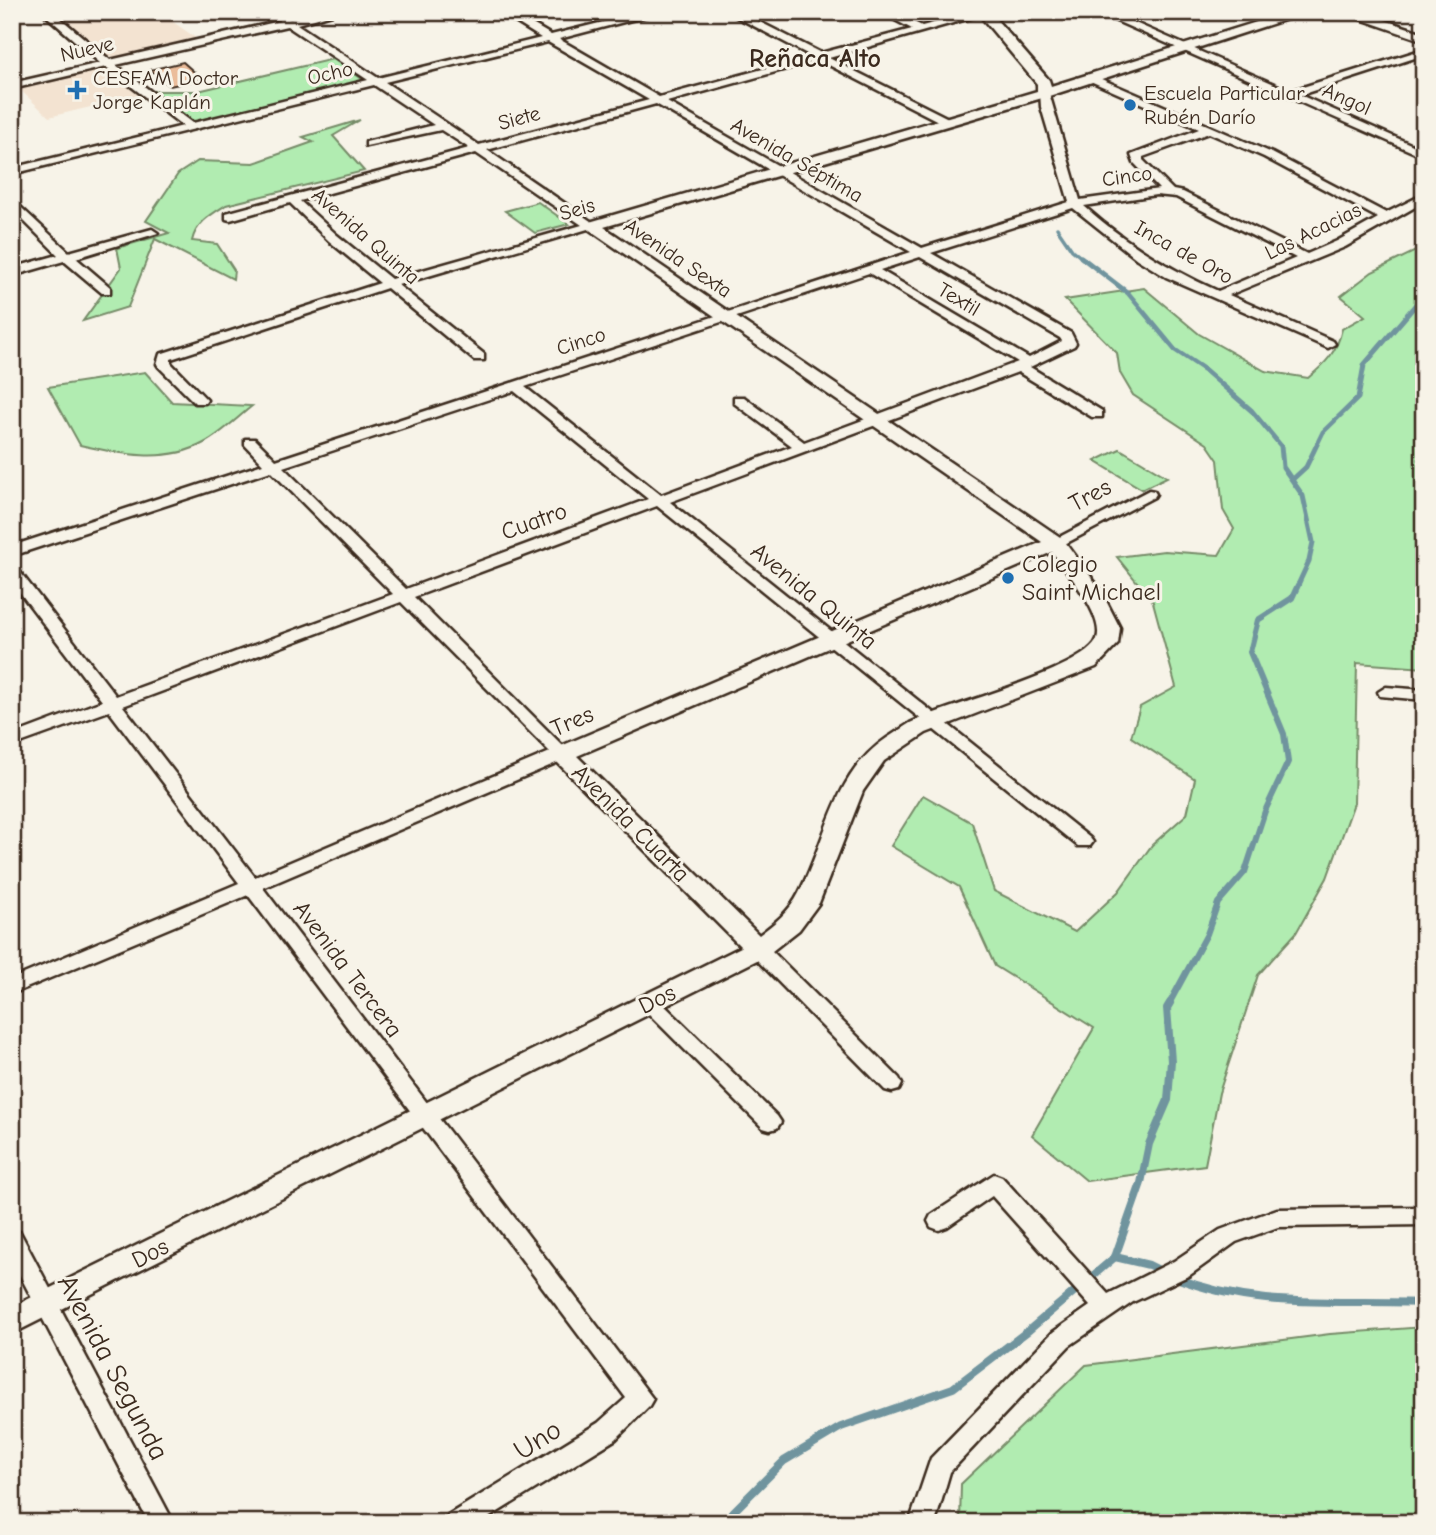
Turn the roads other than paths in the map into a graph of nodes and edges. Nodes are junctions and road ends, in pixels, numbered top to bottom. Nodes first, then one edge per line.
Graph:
1 (47, 12) edge
2 (273, 12) edge
3 (334, 12) edge
4 (503, 12) edge
5 (657, 12) edge
6 (732, 12) edge
7 (885, 12) edge
8 (989, 12) edge
9 (1101, 12) edge
10 (1303, 12) edge
11 (1346, 12) edge
12 (966, 14) edge
13 (289, 23) junction
14 (922, 30) junction
15 (1424, 37) edge
16 (550, 39) junction
17 (1185, 49) junction
18 (1424, 52) edge
19 (819, 57) junction
20 (108, 64) junction
21 (1092, 78) junction
22 (375, 82) junction
23 (12, 86) edge
24 (1044, 93) junction
25 (1290, 95) junction
26 (656, 101) junction
27 (946, 121) junction
28 (190, 126) junction
29 (442, 126) junction
30 (1210, 130) junction
31 (370, 144) dead end
32 (478, 149) junction
33 (1424, 154) edge
34 (12, 171) edge
35 (779, 171) junction
36 (1169, 192) junction
37 (1424, 197) edge
38 (292, 199) junction
39 (12, 202) edge
40 (1075, 204) junction
41 (230, 216) dead end
42 (1384, 217) junction
43 (592, 226) junction
44 (152, 233) dead end
45 (918, 252) junction
46 (68, 258) junction
47 (1305, 258) junction
48 (869, 268) junction
49 (12, 272) edge
50 (388, 284) junction
51 (106, 290) dead end
52 (1217, 296) junction
53 (723, 316) junction
54 (1070, 341) joint
55 (1328, 344) dead end
56 (479, 357) dead end
57 (1025, 365) junction
58 (515, 385) junction
59 (200, 400) dead end
60 (739, 400) dead end
61 (1097, 414) dead end
62 (879, 419) junction
63 (250, 442) dead end
64 (803, 448) junction
65 (274, 467) junction
66 (1149, 494) dead end
67 (659, 501) junction
68 (1056, 543) junction
69 (12, 551) edge
70 (12, 571) edge
71 (404, 596) junction
72 (831, 639) junction
73 (1386, 692) dead end
74 (1424, 695) edge
75 (114, 704) junction
76 (933, 721) junction
77 (12, 741) edge
78 (562, 754) junction
79 (1084, 842) dead end
80 (251, 886) junction
81 (758, 949) junction
82 (12, 988) edge
83 (650, 1003) junction
84 (892, 1084) dead end
85 (426, 1115) junction
86 (770, 1122) dead end
87 (1424, 1216) edge
88 (939, 1220) dead end
89 (12, 1238) edge
90 (47, 1304) junction
91 (1106, 1308) junction
92 (12, 1321) edge
93 (641, 1399) joint
94 (162, 1523) edge
95 (457, 1523) edge
96 (922, 1523) edge

1 - 20 street
2 - 13 street, Avenida Sexta
3 - 13 street, Nueve
4 - 16 street, Avenida Séptima
5 - 16 street, Ocho
6 - 19 street
7 - 14 street
8 - 12 street, Siete
8 - 24 street
9 - 17 street, Angol
10 - 17 street, Seis
11 - 15 street
12 - 14 street, Siete
13 - 20 street, Nueve
13 - 22 street, Avenida Sexta
14 - 19 street, Siete
16 - 22 street, Ocho
16 - 26 street, Avenida Séptima
17 - 21 street, Seis
17 - 25 street, Angol
18 - 25 street
19 - 26 street, Siete
19 - 27 street
20 - 23 street, Nueve
20 - 28 street
21 - 24 street, Seis
21 - 30 street
22 - 28 street, Ocho
22 - 29 street, Avenida Sexta
24 - 27 street, Seis
24 - 40 street
25 - 33 street, Angol
26 - 32 street, Siete
26 - 35 street, Avenida Séptima
27 - 35 street, Seis
28 - 34 street, Ocho
29 - 31 street
29 - 32 street, Avenida Sexta
30 - 36 street, Inca de Oro
30 - 42 street
32 - 38 street, Siete
32 - 43 street, Avenida Sexta
35 - 43 street, Seis
35 - 45 street, Avenida Séptima
36 - 40 street, Cinco
36 - 47 street, Inca de Oro
37 - 42 street, Las Acacias
38 - 41 street, Siete
38 - 50 street, Avenida Quinta
39 - 46 street
40 - 45 street, Cinco
40 - 52 street, Inca de Oro
42 - 47 street, Las Acacias
43 - 50 street, Seis
43 - 53 street, Avenida Sexta
44 - 46 street
45 - 48 street, Cinco
45 - 54 street, Avenida Séptima
46 - 49 street
46 - 51 street
47 - 52 street, Las Acacias
48 - 53 street, Cinco
48 - 57 street, Textil
50 - 56 street, Avenida Quinta
50 - 59 street, Seis
52 - 55 street, Inca de Oro
53 - 58 street, Cinco
53 - 62 street, Avenida Sexta
54 - 57 street, Cuatro
57 - 61 street, Textil
57 - 62 street, Cuatro
58 - 65 street, Cinco
58 - 67 street, Avenida Quinta
60 - 64 street
62 - 64 street, Cuatro
62 - 68 street, Avenida Sexta
63 - 65 street, Avenida Cuarta
64 - 67 street, Cuatro
65 - 69 street, Cinco
65 - 71 street, Avenida Cuarta
66 - 68 street, Tres
67 - 71 street, Cuatro
67 - 72 street, Avenida Quinta
68 - 72 street, Tres
68 - 76 street, Dos
70 - 75 street, Avenida Tercera
71 - 75 street, Cuatro
71 - 78 street, Avenida Cuarta
72 - 76 street, Avenida Quinta
72 - 78 street, Tres
73 - 74 street
75 - 77 street, Cuatro
75 - 80 street, Avenida Tercera
76 - 79 street, Avenida Quinta
76 - 81 street, Dos
78 - 80 street, Tres
78 - 81 street, Avenida Cuarta
80 - 82 street, Tres
80 - 85 street, Avenida Tercera
81 - 83 street, Dos
81 - 84 street, Avenida Cuarta
83 - 85 street, Dos
83 - 86 street
85 - 90 street, Dos
85 - 93 street, Avenida Tercera
87 - 91 street
88 - 91 street
89 - 90 street, Avenida Segunda
90 - 92 street, Dos
90 - 94 street, Avenida Segunda
91 - 96 street
93 - 95 street, Uno

